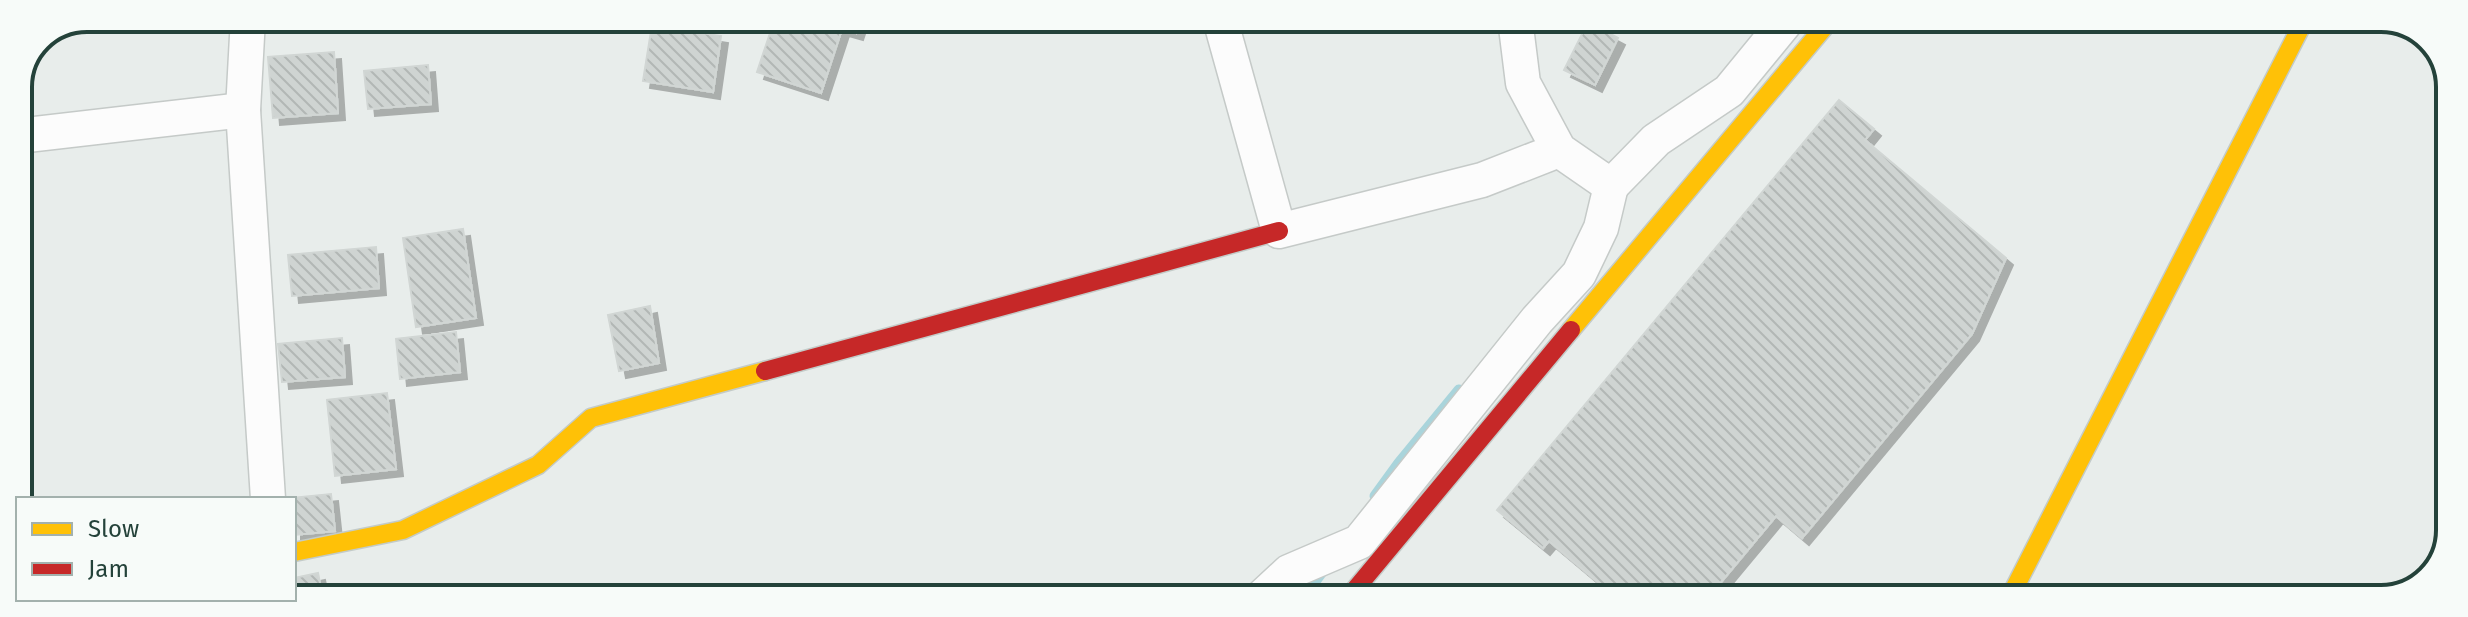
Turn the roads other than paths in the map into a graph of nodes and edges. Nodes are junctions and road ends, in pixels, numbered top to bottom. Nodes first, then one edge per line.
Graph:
1 (247, 32) edge
2 (1224, 32) edge
3 (1517, 32) edge
4 (1777, 32) edge
5 (1820, 32) edge
6 (2298, 32) edge
7 (243, 110) junction
8 (32, 134) edge
9 (1559, 150) junction
10 (1611, 186) junction
11 (1279, 231) junction
12 (268, 497) edge
13 (296, 552) edge
14 (1275, 585) edge
15 (1359, 585) edge
16 (2016, 585) edge

1 - 7 street
2 - 11 street
3 - 9 street
4 - 10 street
5 - 15 street
6 - 16 street
7 - 8 street
7 - 12 street
9 - 10 street
9 - 11 street
10 - 14 street
11 - 13 street

